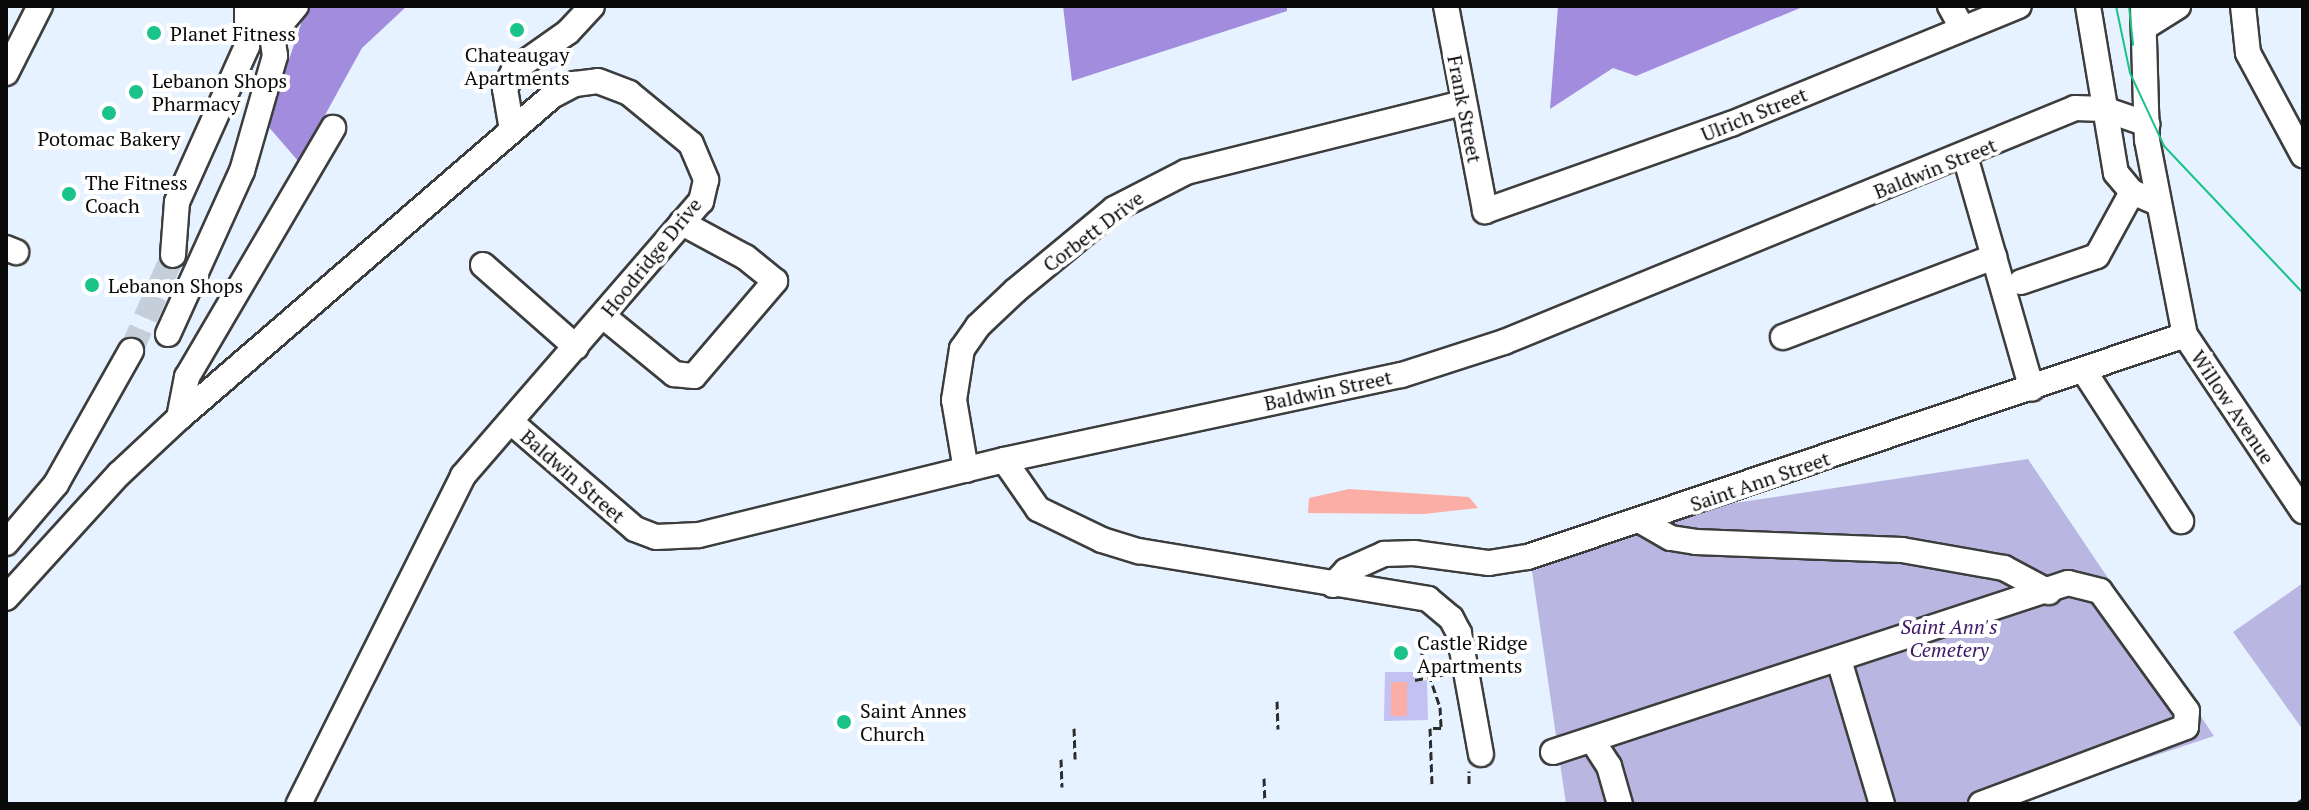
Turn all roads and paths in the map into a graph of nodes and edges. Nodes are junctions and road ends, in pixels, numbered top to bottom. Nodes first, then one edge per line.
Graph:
1 (40, 6) edge
2 (247, 6) edge
3 (296, 6) edge
4 (592, 6) edge
5 (1446, 6) edge
6 (1950, 6) edge
7 (2019, 6) edge
8 (2088, 6) edge
9 (2178, 6) edge
10 (2243, 6) edge
11 (269, 11) edge
12 (2144, 16) edge
13 (1962, 28) junction
14 (15, 33) edge
15 (6, 73) edge
16 (1463, 103) junction
17 (2104, 109) junction
18 (2147, 124) junction
19 (333, 128) dead end
20 (512, 130) junction
21 (2303, 155) edge
22 (1965, 156) junction
23 (2132, 192) junction
24 (2158, 203) junction
25 (1485, 211) joint
26 (682, 223) junction
27 (173, 255) tunnel mouth
28 (1994, 257) junction
29 (483, 265) dead end
30 (2021, 282) dead end
31 (603, 316) junction
32 (168, 334) dead end
33 (2185, 335) junction
34 (1783, 337) dead end
35 (576, 347) junction
36 (131, 351) tunnel mouth
37 (2084, 371) junction
38 (2032, 389) junction
39 (179, 418) junction
40 (511, 422) junction
41 (1004, 460) junction
42 (966, 470) junction
43 (2303, 511) edge
44 (1641, 521) junction
45 (2181, 521) dead end
46 (6, 543) edge
47 (1333, 585) junction
48 (2049, 592) junction
49 (6, 598) edge
50 (1421, 651) dead end
51 (1839, 660) junction
52 (1432, 677) junction
53 (1415, 680) dead end
54 (1277, 701) dead end
55 (1074, 728) dead end
56 (1278, 729) dead end
57 (1592, 740) junction
58 (1553, 752) dead end
59 (1481, 754) dead end
60 (1061, 759) dead end
61 (1075, 759) dead end
62 (1264, 778) dead end
63 (1432, 784) dead end
64 (1062, 787) dead end
65 (2303, 799) edge
66 (299, 804) edge
67 (1265, 804) edge
68 (1620, 804) edge
69 (1882, 804) edge
70 (1981, 804) edge
71 (2296, 804) edge

1 - 14 street
2 - 27 street
3 - 11 street
4 - 20 street
5 - 16 street, Frank Street
6 - 13 street
7 - 13 street, Ulrich Street
8 - 17 street
9 - 12 street
10 - 21 street
11 - 32 street
12 - 18 street, Willow Avenue
13 - 25 street, Ulrich Street
14 - 15 street
16 - 25 street, Frank Street
16 - 42 street, Corbett Drive
17 - 18 street, Baldwin Street
17 - 22 street, Baldwin Street
17 - 23 street
18 - 24 street, Willow Avenue
19 - 39 street
20 - 26 street, Hoodridge Drive
20 - 39 street, Hoodridge Drive
22 - 28 street
22 - 41 street, Baldwin Street
23 - 24 street
23 - 30 street
24 - 33 street, Willow Avenue
26 - 31 street, Hoodridge Drive
26 - 31 street
28 - 34 street
28 - 38 street
29 - 35 street
31 - 35 street, Hoodridge Drive
33 - 37 street, Saint Ann Street
33 - 43 street, Willow Avenue
35 - 40 street, Hoodridge Drive
36 - 46 street
37 - 38 street, Saint Ann Street
37 - 45 street
38 - 44 street, Saint Ann Street
39 - 49 street, Hoodridge Drive
40 - 42 street, Baldwin Street
40 - 66 street, Hoodridge Drive
41 - 42 street, Baldwin Street
41 - 47 street
44 - 47 street, Saint Ann Street
44 - 48 street
47 - 59 street
48 - 51 street
48 - 70 street
50 - 52 path
51 - 57 street
51 - 69 street
52 - 53 path
52 - 63 path
54 - 56 path
55 - 61 path
57 - 58 street
57 - 68 street
60 - 64 path
62 - 67 path
65 - 71 path

